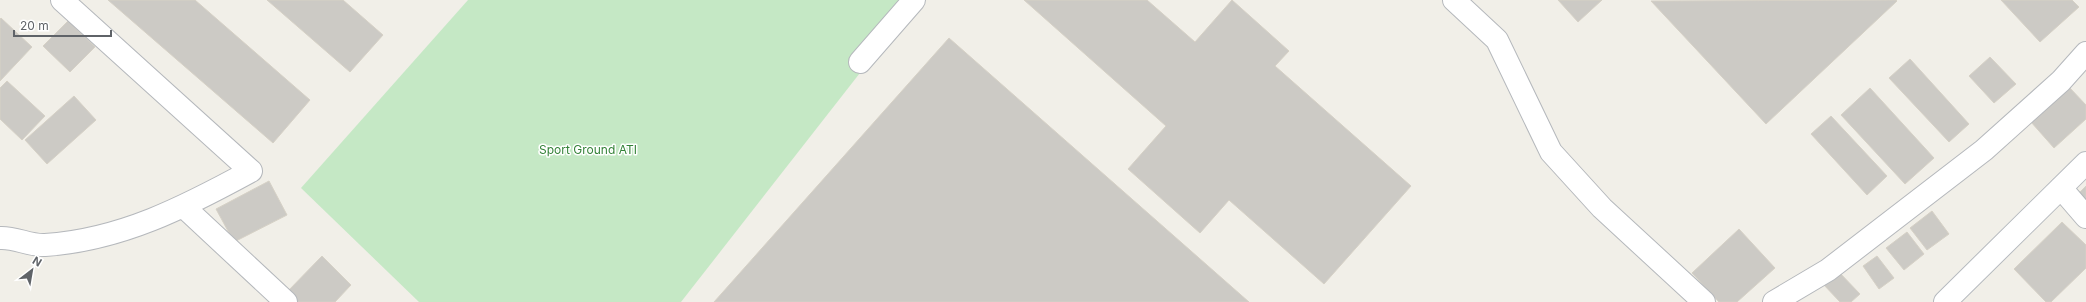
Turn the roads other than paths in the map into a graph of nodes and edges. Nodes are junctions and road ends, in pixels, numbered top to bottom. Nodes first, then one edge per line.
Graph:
1 (62, 0) edge
2 (914, 0) edge
3 (1454, 0) edge
4 (2086, 53) edge
5 (860, 62) dead end
6 (2086, 163) edge
7 (2061, 188) junction
8 (184, 207) junction
9 (2086, 217) edge
10 (0, 238) edge
11 (286, 302) edge
12 (1704, 302) edge
13 (1774, 302) edge
14 (1945, 302) edge

1 - 8 street
2 - 5 street
3 - 12 street
4 - 13 street
6 - 7 street
7 - 9 street
7 - 14 street
8 - 10 street
8 - 11 street

